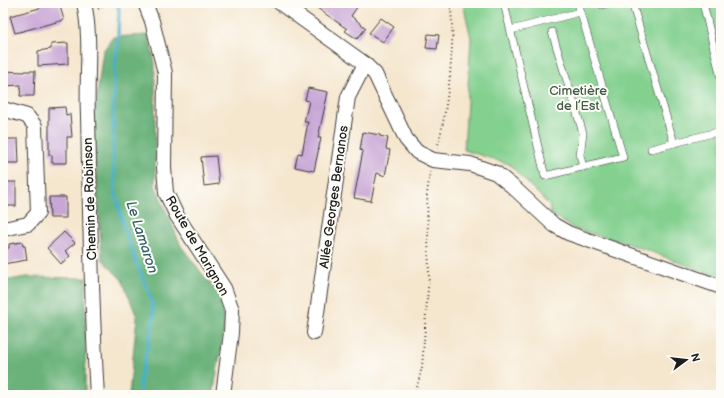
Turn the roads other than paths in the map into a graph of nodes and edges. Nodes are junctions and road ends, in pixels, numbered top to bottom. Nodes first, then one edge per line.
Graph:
1 (84, 3) edge
2 (145, 3) edge
3 (280, 3) edge
4 (504, 3) edge
5 (578, 3) edge
6 (632, 3) edge
7 (703, 3) edge
8 (580, 12) junction
9 (511, 30) junction
10 (552, 32) dead end
11 (365, 64) junction
12 (721, 78) edge
13 (3, 109) edge
14 (721, 131) edge
15 (674, 143) junction
16 (651, 149) dead end
17 (583, 167) junction
18 (3, 228) edge
19 (721, 287) edge
20 (314, 334) dead end
21 (97, 395) edge
22 (223, 395) edge

1 - 21 street, Chemin de Robinson
2 - 22 street, Route de Marignon
3 - 11 street
4 - 9 lane
5 - 8 lane
6 - 15 lane
7 - 12 lane
8 - 9 lane
8 - 17 lane
9 - 17 lane
10 - 17 lane
11 - 19 street
11 - 20 street, Allée Georges Bernanos
13 - 18 street
14 - 15 lane
15 - 16 lane

